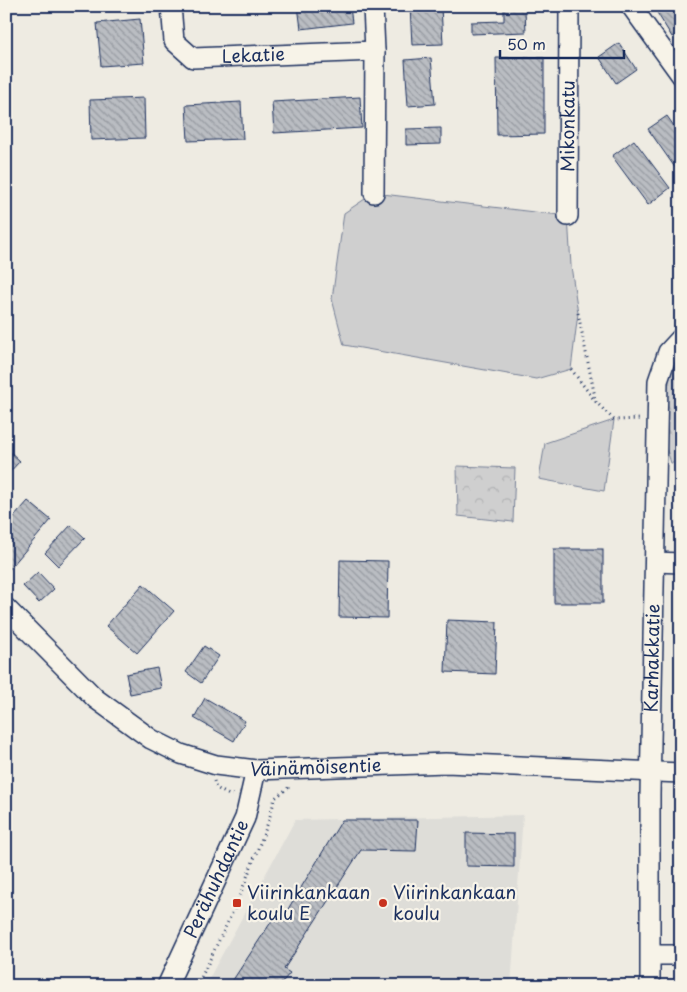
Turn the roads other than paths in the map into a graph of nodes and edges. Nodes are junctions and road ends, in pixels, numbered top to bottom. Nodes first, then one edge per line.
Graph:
1 (171, 6) edge
2 (373, 6) edge
3 (569, 6) edge
4 (631, 6) edge
5 (376, 51) junction
6 (681, 75) edge
7 (374, 192) dead end
8 (568, 216) dead end
9 (681, 338) edge
10 (655, 562) junction
11 (681, 563) edge
12 (6, 608) edge
13 (256, 770) junction
14 (651, 772) junction
15 (681, 773) edge
16 (651, 954) junction
17 (681, 955) edge
18 (167, 986) edge
19 (650, 986) edge

1 - 5 street, Lekatie
2 - 5 street
3 - 8 street, Mikonkatu
4 - 6 street
5 - 7 street
9 - 10 street, Karhakkatie
10 - 11 street
10 - 14 street, Karhakkatie
12 - 13 street, Väinämöisentie
13 - 14 street, Väinämöisentie
13 - 18 street, Perähuhdantie
14 - 15 street, Väinämöisentie
14 - 16 street, Karhakkatie
16 - 17 street
16 - 19 street, Karhakkatie

